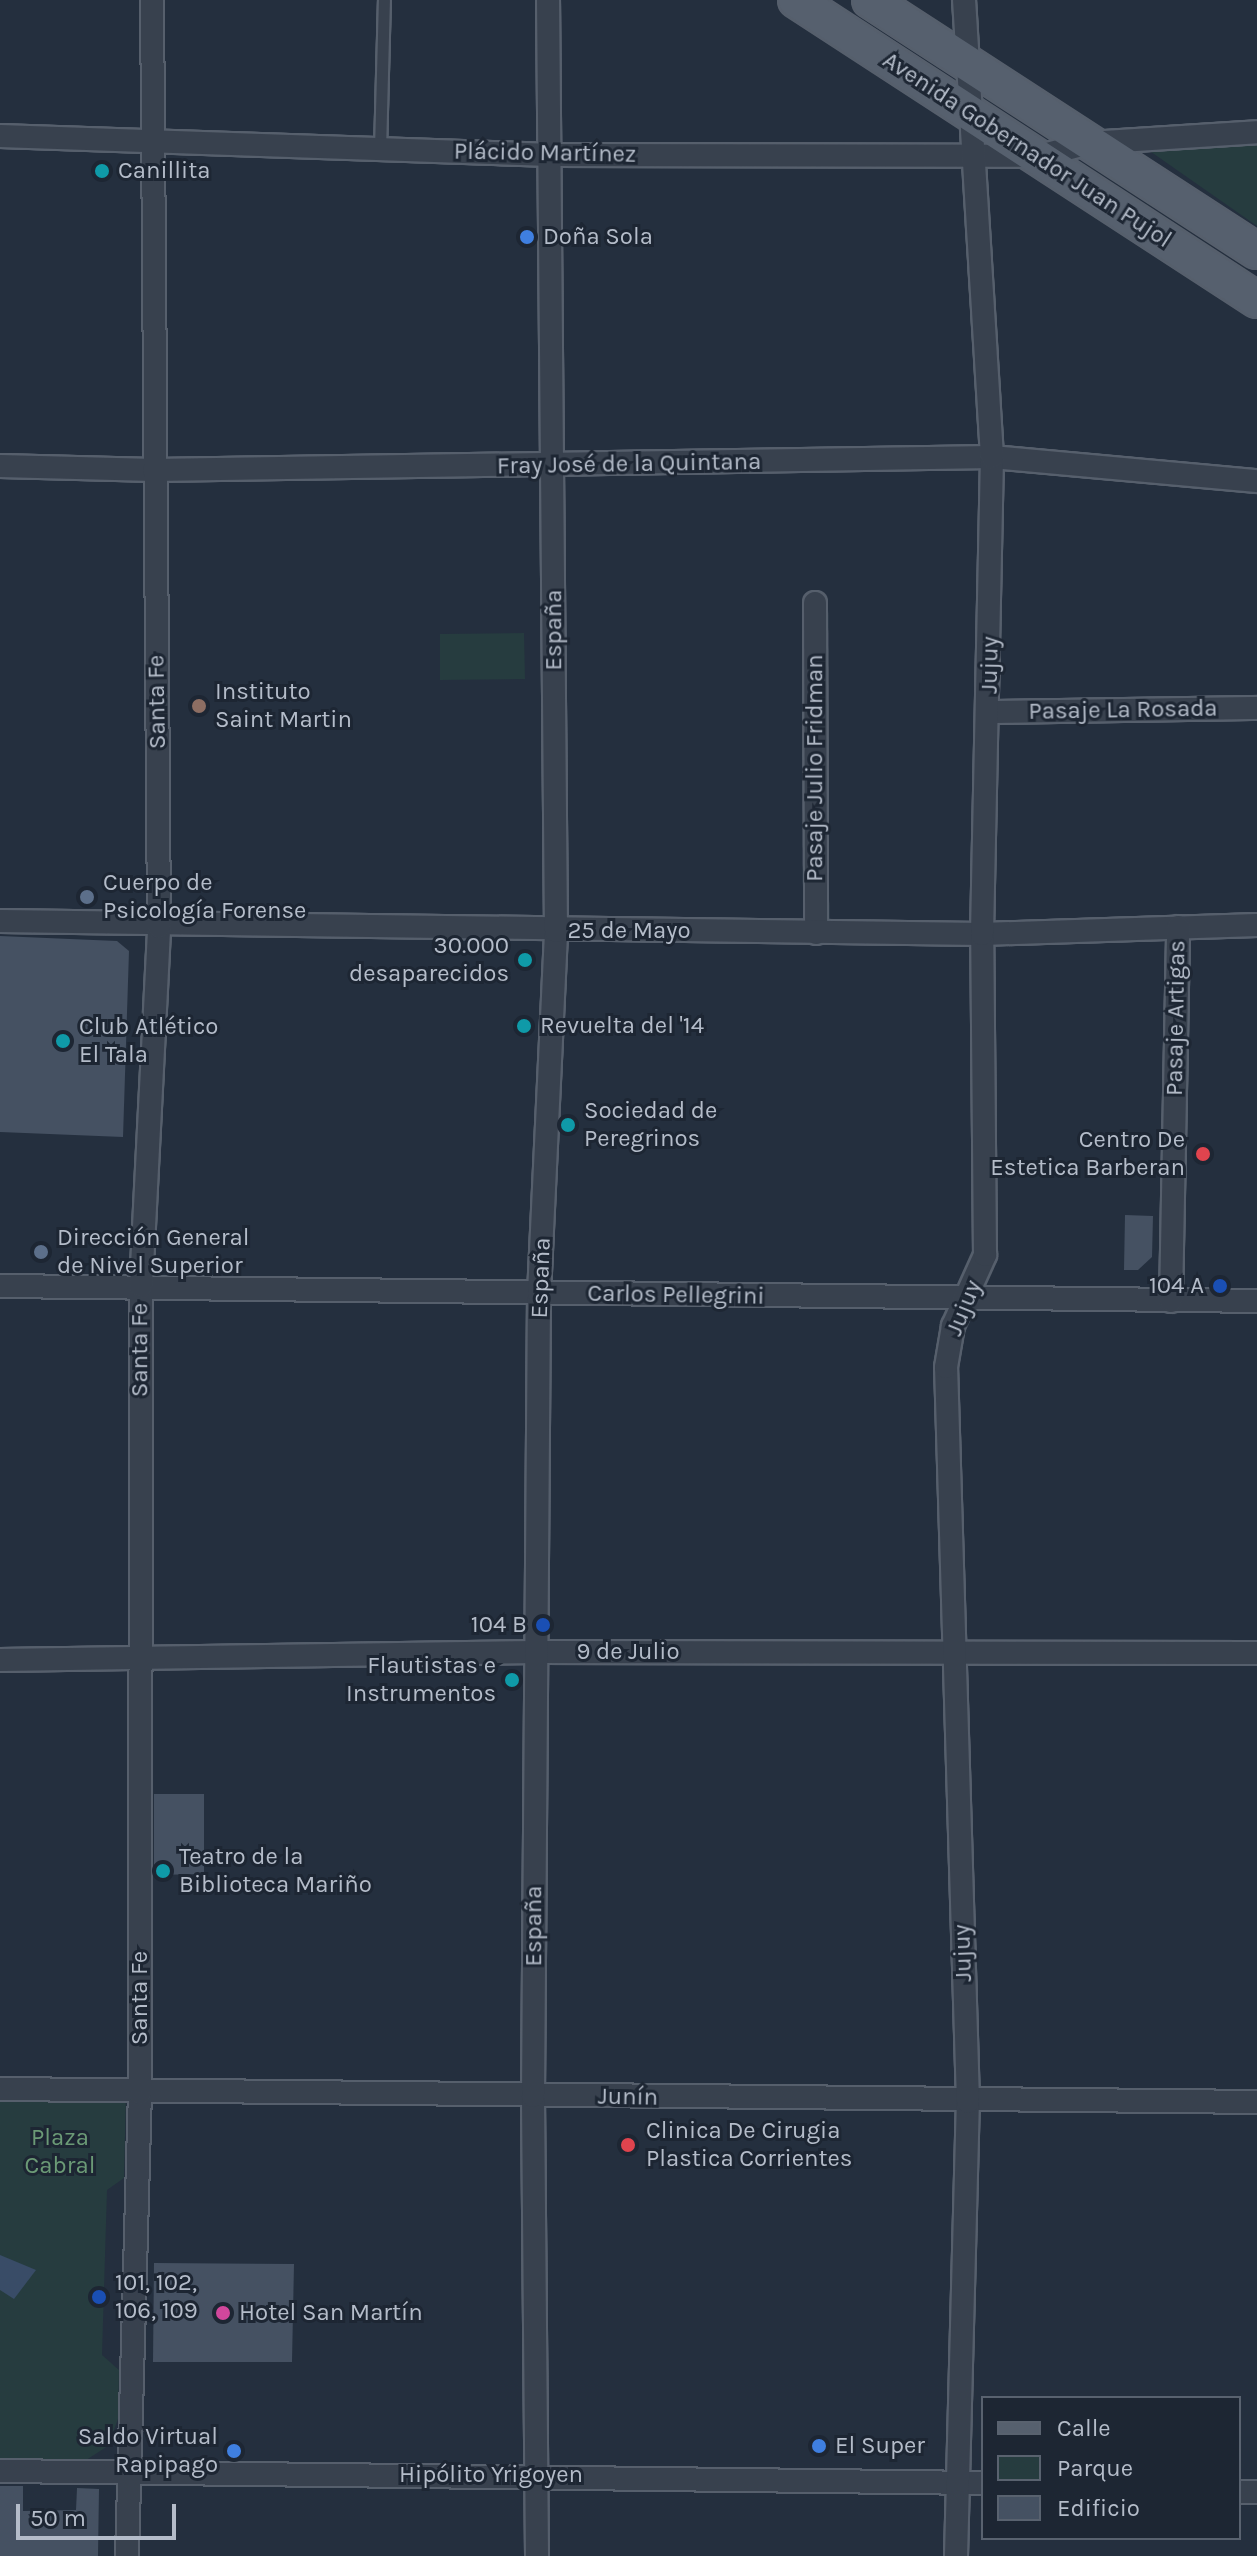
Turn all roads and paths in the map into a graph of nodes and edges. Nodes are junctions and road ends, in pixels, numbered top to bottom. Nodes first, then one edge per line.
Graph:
1 (152, 0) edge
2 (384, 0) edge
3 (548, 0) edge
4 (796, 0) edge
5 (870, 0) edge
6 (964, 0) edge
7 (967, 62) junction
8 (973, 111) junction
9 (1257, 132) edge
10 (0, 136) edge
11 (154, 142) junction
12 (1089, 143) junction
13 (380, 150) junction
14 (977, 153) junction
15 (551, 155) junction
16 (1040, 156) junction
17 (1257, 251) edge
18 (1257, 300) edge
19 (992, 457) junction
20 (0, 466) edge
21 (553, 466) junction
22 (154, 470) junction
23 (1257, 481) edge
24 (815, 603) dead end
25 (1257, 708) edge
26 (990, 712) junction
27 (0, 921) edge
28 (1257, 925) edge
29 (159, 927) junction
30 (1178, 927) junction
31 (556, 931) junction
32 (816, 933) junction
33 (982, 934) junction
34 (0, 1286) edge
35 (141, 1286) junction
36 (539, 1294) junction
37 (963, 1298) junction
38 (1171, 1301) junction
39 (1257, 1301) edge
40 (536, 1652) junction
41 (952, 1653) junction
42 (1257, 1653) edge
43 (139, 1659) junction
44 (0, 1660) edge
45 (0, 2089) edge
46 (140, 2093) junction
47 (533, 2096) junction
48 (968, 2102) junction
49 (1257, 2102) edge
50 (0, 2471) edge
51 (538, 2475) junction
52 (128, 2476) junction
53 (958, 2482) junction
54 (981, 2483) edge
55 (127, 2556) edge
56 (537, 2556) edge
57 (956, 2556) edge

1 - 11 street, Santa Fe
2 - 13 lane
3 - 15 street, España
4 - 8 main road, Avenida Gobernador Juan Pujol
5 - 7 main road, Avenida Gobernador Juan Pujol
6 - 7 street, Jujuy
7 - 8 street, Jujuy
7 - 12 main road, Avenida Gobernador Juan Pujol
8 - 14 street, Jujuy
8 - 16 main road, Avenida Gobernador Juan Pujol
9 - 12 street, Plácido Martínez
10 - 11 street, Plácido Martínez
11 - 13 street, Plácido Martínez
11 - 22 street, Santa Fe
12 - 16 street, Plácido Martínez
12 - 17 main road, Avenida Gobernador Juan Pujol
13 - 15 street, Plácido Martínez
14 - 15 street, Plácido Martínez
14 - 16 street, Plácido Martínez
14 - 19 street, Jujuy
15 - 21 street, España
16 - 18 main road, Avenida Gobernador Juan Pujol
19 - 21 street, Fray José de la Quintana
19 - 23 street, Fray José de la Quintana
19 - 26 street, Jujuy
20 - 22 street, Fray José de la Quintana
21 - 22 street, Fray José de la Quintana
21 - 31 street, España
22 - 29 street, Santa Fe
24 - 32 street, Pasaje Julio Fridman
25 - 26 street, Pasaje La Rosada
26 - 33 street, Jujuy
27 - 29 street, 25 de Mayo
28 - 30 street, 25 de Mayo
29 - 31 street, 25 de Mayo
29 - 35 street, Santa Fe
30 - 33 street, 25 de Mayo
30 - 38 street, Pasaje Artigas
31 - 32 street, 25 de Mayo
31 - 36 street, España
32 - 33 street, 25 de Mayo
33 - 37 street, Jujuy
34 - 35 street, Carlos Pellegrini
35 - 36 street, Carlos Pellegrini
35 - 43 street, Santa Fe
36 - 37 street, Carlos Pellegrini
36 - 40 street, España
37 - 38 street, Carlos Pellegrini
37 - 41 street, Jujuy
38 - 39 street, Carlos Pellegrini
40 - 41 street, 9 de Julio
40 - 43 street, 9 de Julio
40 - 47 street, España
41 - 42 street, 9 de Julio
41 - 48 street, Jujuy
43 - 44 street, 9 de Julio
43 - 46 street, Santa Fe
45 - 46 street, Junín
46 - 47 street, Junín
46 - 52 street, Santa Fe
47 - 48 street, Junín
47 - 51 street, España
48 - 49 street, Junín
48 - 53 street, Jujuy
50 - 52 street, Hipólito Yrigoyen
51 - 52 street, Hipólito Yrigoyen
51 - 53 street, Hipólito Yrigoyen
51 - 56 street, España
52 - 55 street, Santa Fe
53 - 54 street, Hipólito Yrigoyen
53 - 57 street, Jujuy

